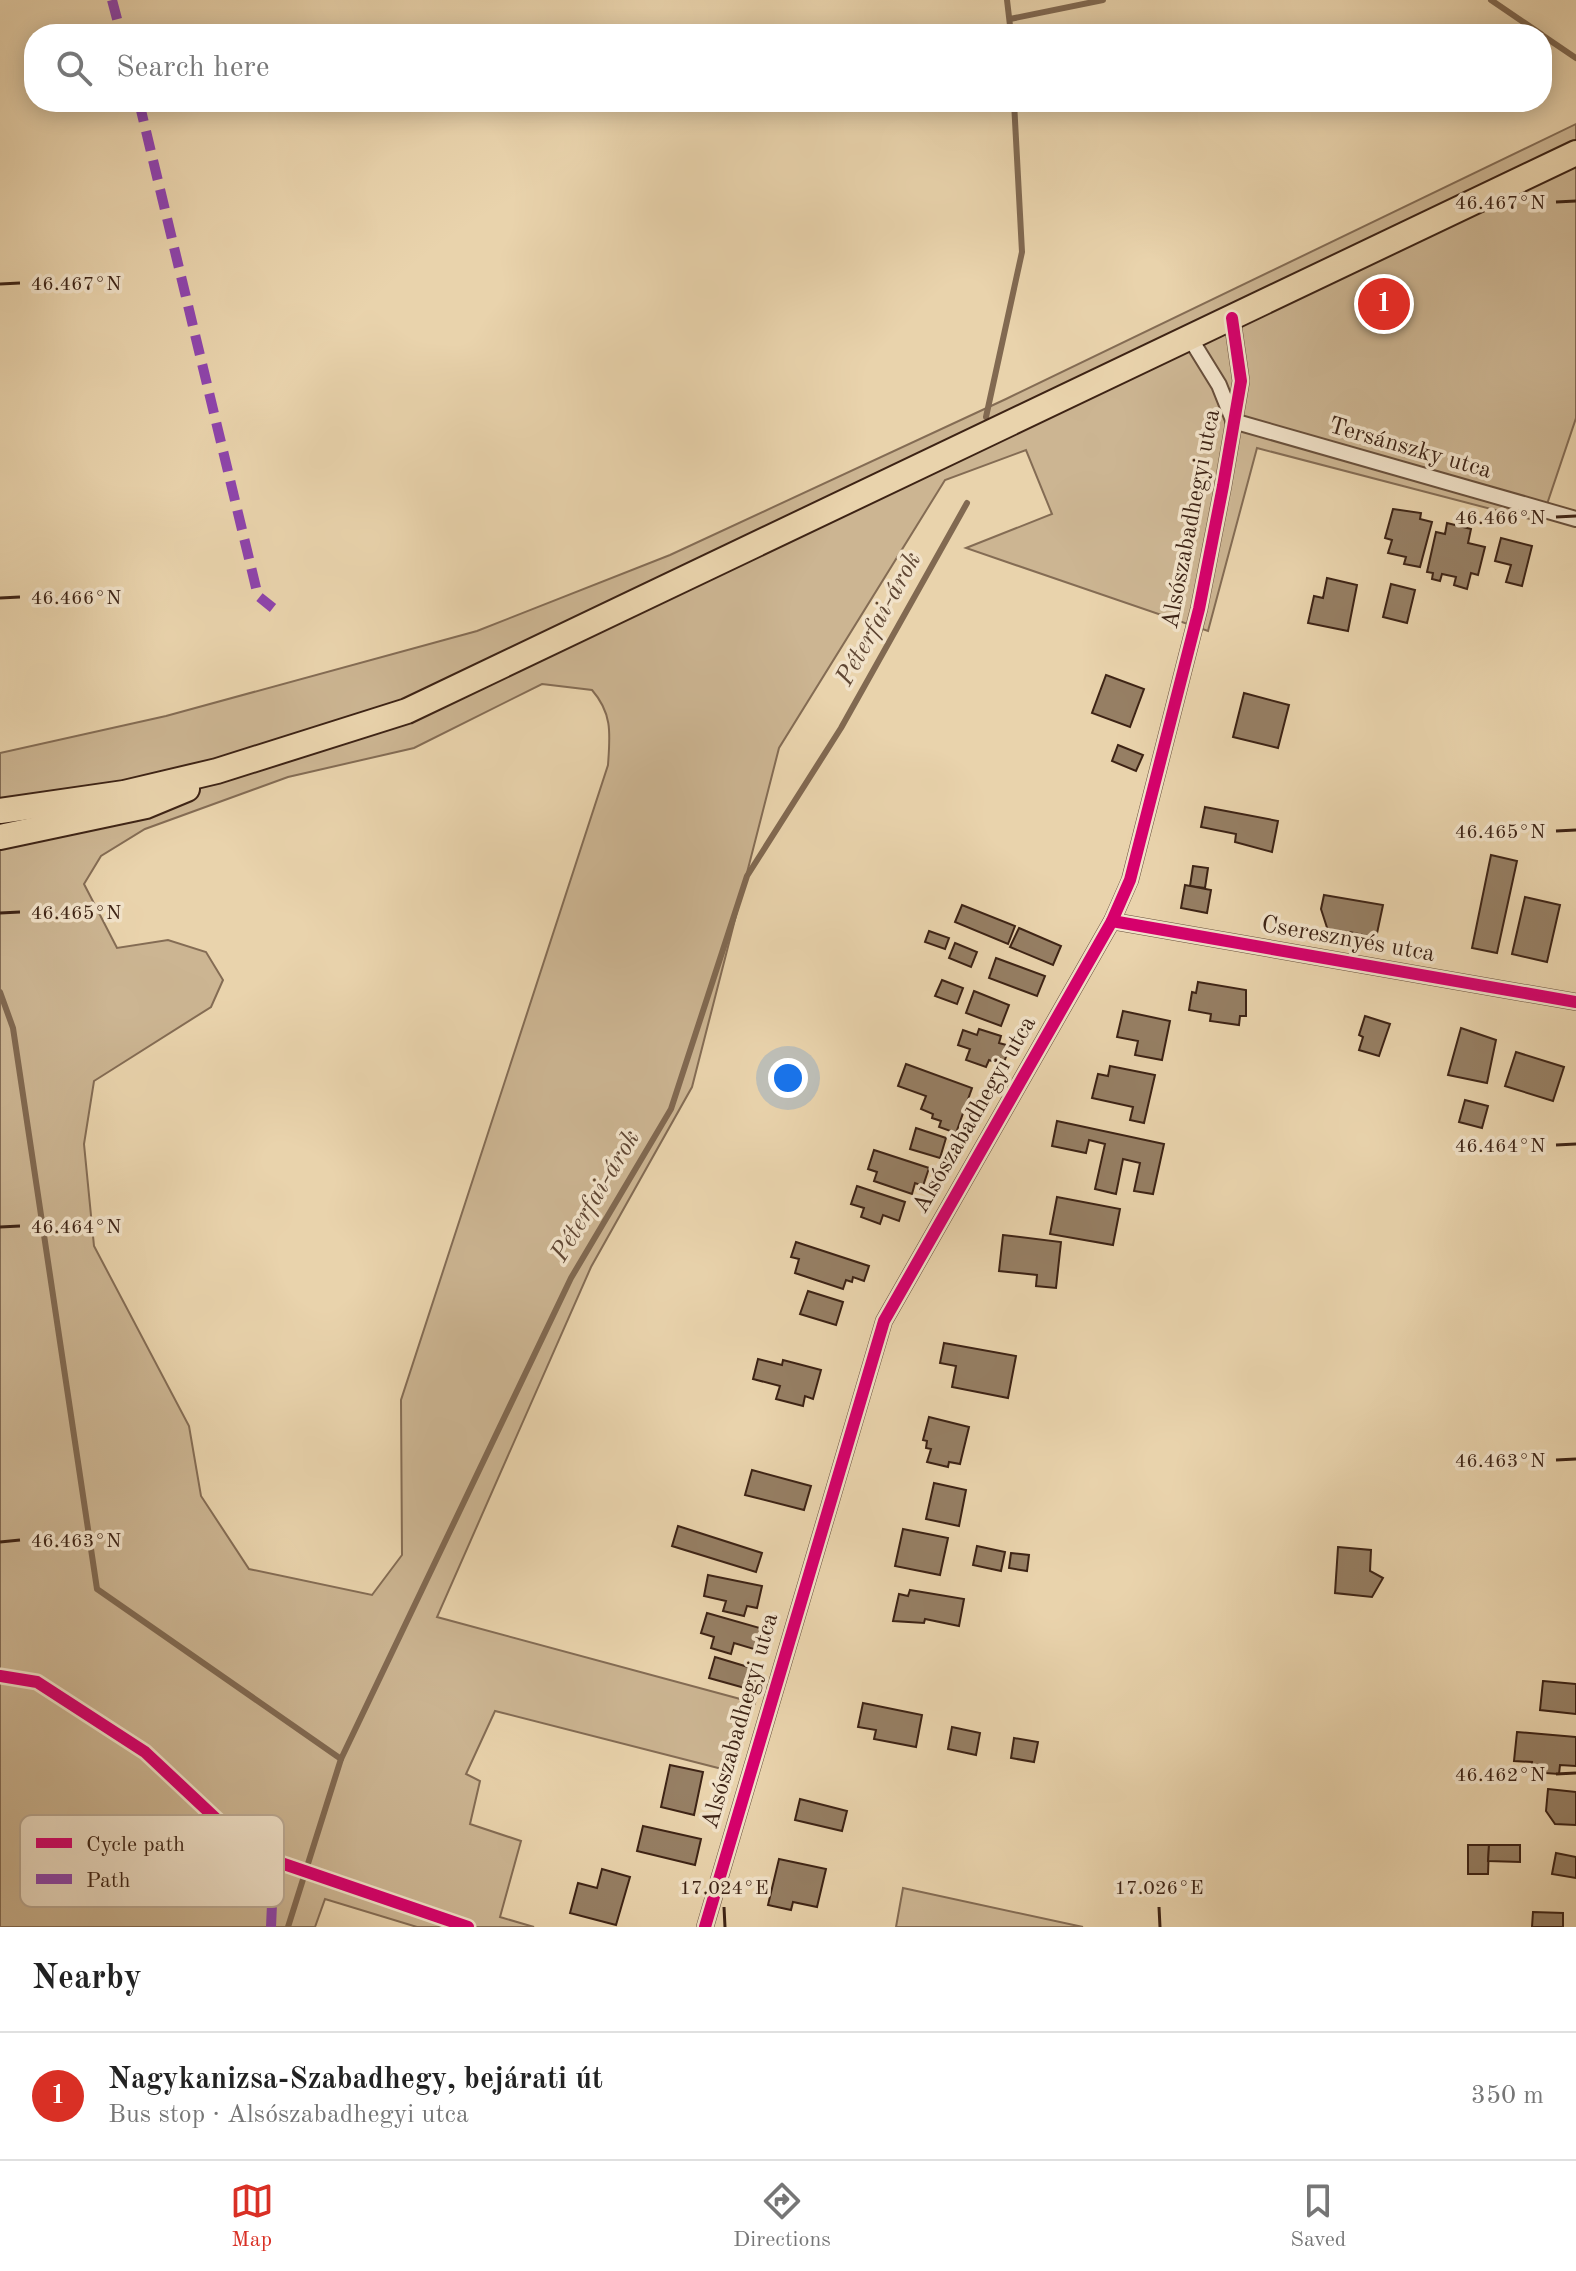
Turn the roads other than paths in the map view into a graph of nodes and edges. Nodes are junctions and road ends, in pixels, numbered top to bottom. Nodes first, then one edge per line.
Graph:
1 (1576, 153) edge
2 (1232, 318) junction
3 (1190, 338) junction
4 (1233, 421) junction
5 (1576, 519) edge
6 (217, 771) junction
7 (0, 811) edge
8 (0, 837) edge
9 (1112, 921) junction
10 (1576, 1002) edge
11 (705, 1927) edge

1 - 2 main road
2 - 3 main road
2 - 4 street, Alsószabadhegyi utca
3 - 4 street, Alsószabadhegyi utca
3 - 6 main road
4 - 5 street, Tersánszky utca
4 - 9 street, Alsószabadhegyi utca
6 - 7 main road
6 - 8 main road
9 - 10 street, Cseresznyés utca
9 - 11 street, Alsószabadhegyi utca

